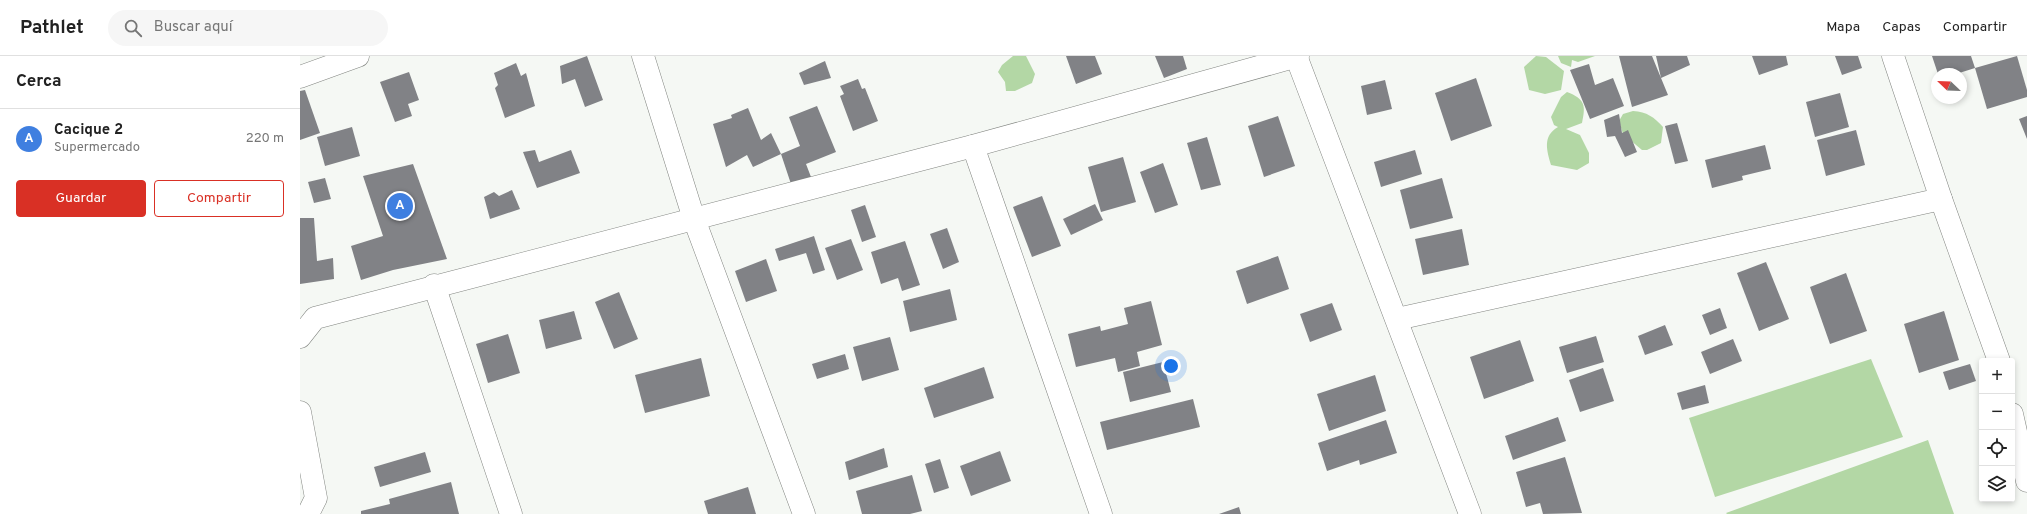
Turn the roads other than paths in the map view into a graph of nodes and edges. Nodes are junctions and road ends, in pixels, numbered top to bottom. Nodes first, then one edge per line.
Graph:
1 (358, 56) edge
2 (642, 56) edge
3 (1297, 56) edge
4 (1893, 56) edge
5 (300, 77) edge
6 (973, 146) junction
7 (1941, 199) junction
8 (694, 219) junction
9 (434, 285) junction
10 (1397, 319) junction
11 (300, 337) edge
12 (1998, 358) edge
13 (300, 412) edge
14 (2015, 427) edge
15 (2027, 481) edge
16 (308, 514) edge
17 (511, 514) edge
18 (804, 514) edge
19 (1101, 514) edge
20 (1470, 514) edge

1 - 5 street
2 - 8 street
3 - 6 street
3 - 10 street
4 - 7 street
6 - 8 street
6 - 19 street
7 - 10 street
7 - 12 street
8 - 9 street
8 - 18 street
9 - 11 street
9 - 17 street
10 - 20 street
13 - 16 street
14 - 15 street

